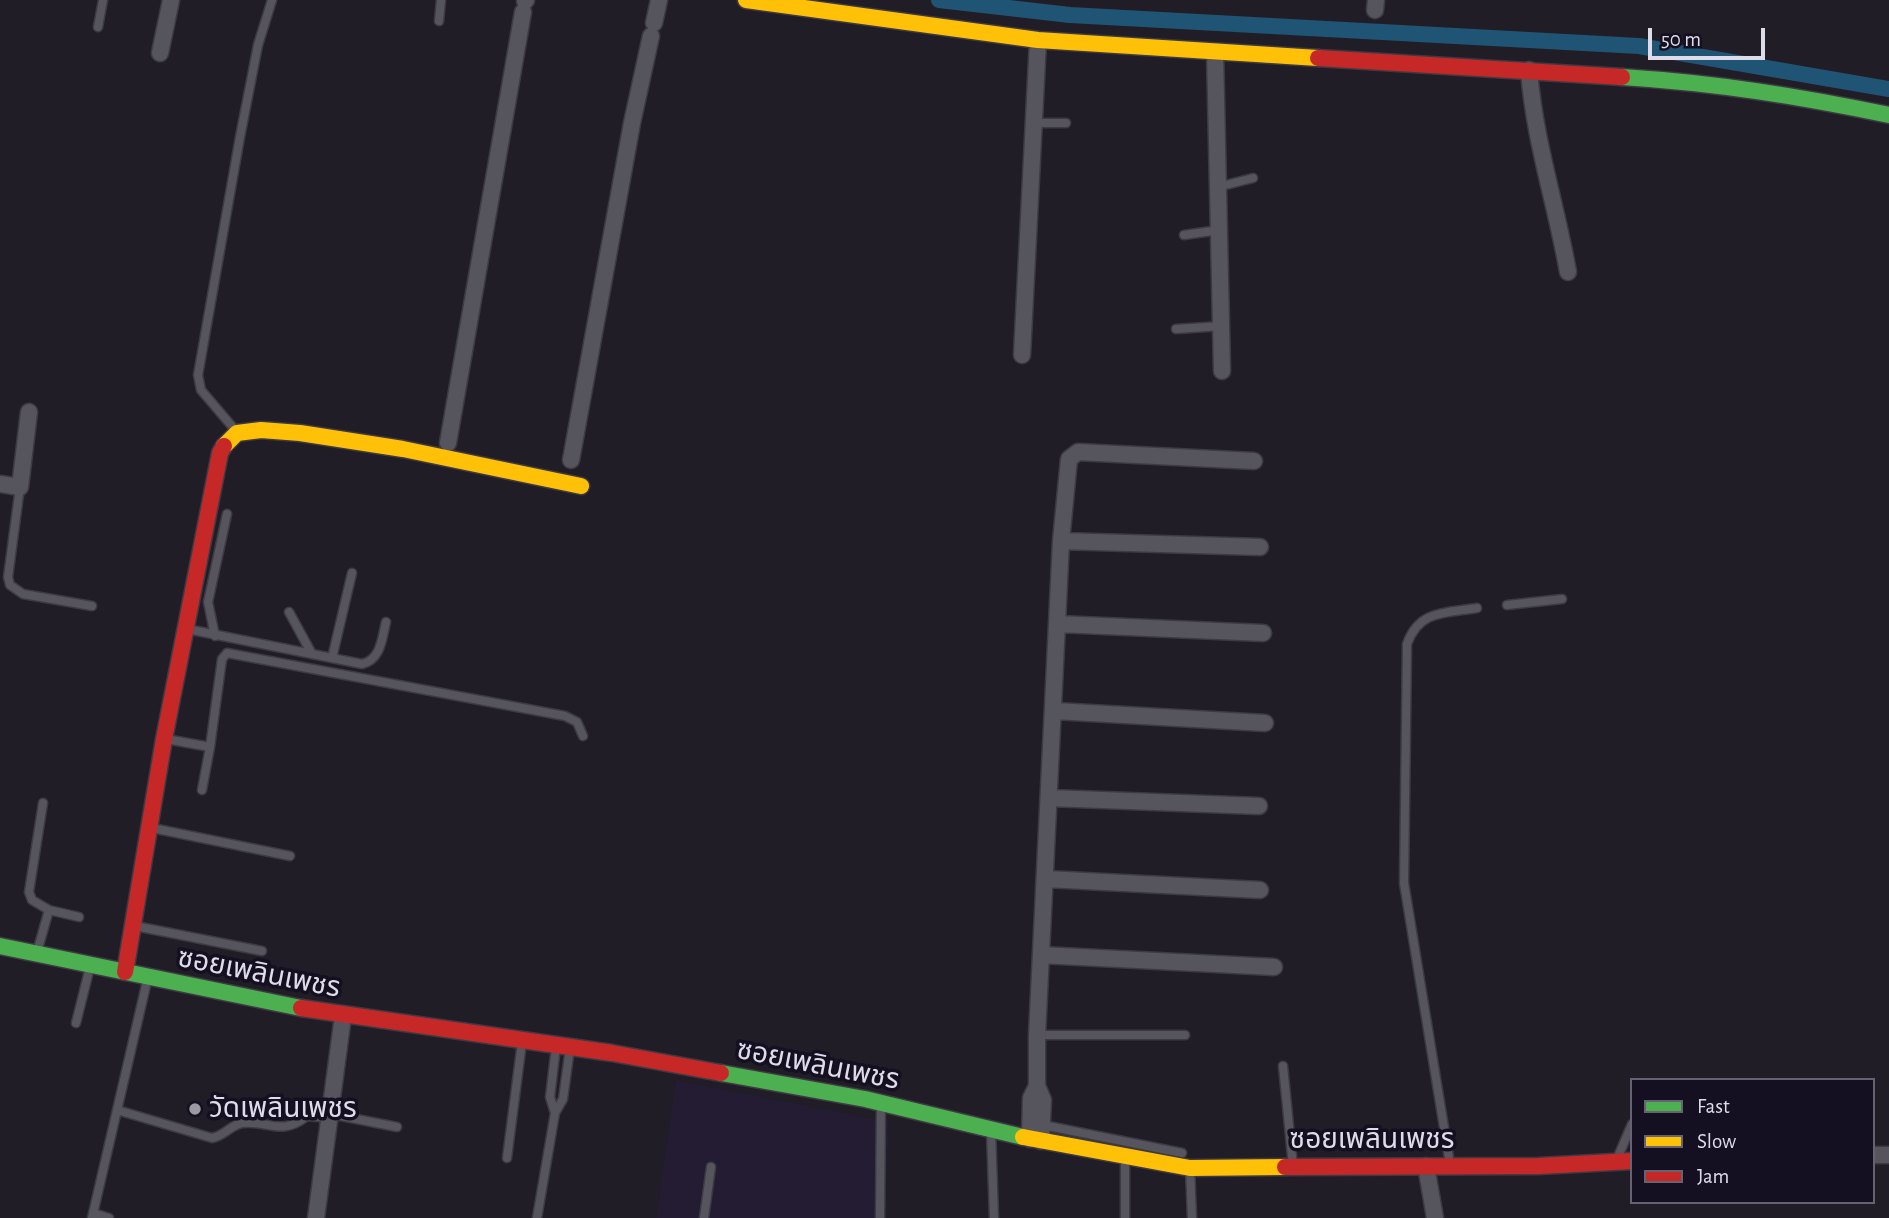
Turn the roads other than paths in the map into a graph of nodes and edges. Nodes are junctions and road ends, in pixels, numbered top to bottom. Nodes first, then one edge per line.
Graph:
1 (103, 0) edge
2 (171, 0) edge
3 (272, 0) edge
4 (441, 0) edge
5 (659, 0) edge
6 (746, 0) edge
7 (525, 4) edge
8 (835, 6) edge
9 (439, 21) dead end
10 (98, 27) dead end
11 (1038, 40) junction
12 (1215, 52) junction
13 (160, 53) dead end
14 (1529, 70) junction
15 (1889, 115) edge
16 (1066, 122) dead end
17 (1033, 123) junction
18 (1253, 178) dead end
19 (1218, 187) junction
20 (1219, 230) junction
21 (1184, 235) dead end
22 (1568, 272) dead end
23 (1222, 326) junction
24 (1176, 330) dead end
25 (1022, 355) dead end
26 (1222, 371) dead end
27 (29, 412) dead end
28 (237, 433) junction
29 (448, 443) dead end
30 (571, 460) dead end
31 (1254, 460) dead end
32 (0, 484) edge
33 (581, 486) dead end
34 (20, 487) junction
35 (228, 514) dead end
36 (1061, 541) junction
37 (1260, 547) dead end
38 (352, 573) dead end
39 (1562, 599) dead end
40 (1507, 605) dead end
41 (92, 607) dead end
42 (1477, 608) dead end
43 (289, 612) dead end
44 (386, 622) dead end
45 (1058, 624) junction
46 (184, 628) junction
47 (1263, 633) dead end
48 (215, 636) junction
49 (312, 654) junction
50 (332, 658) junction
51 (1055, 711) junction
52 (1265, 723) dead end
53 (583, 736) dead end
54 (163, 739) junction
55 (210, 747) junction
56 (202, 790) dead end
57 (1050, 798) junction
58 (43, 803) dead end
59 (1259, 806) dead end
60 (149, 828) junction
61 (290, 856) dead end
62 (1046, 879) junction
63 (1260, 890) dead end
64 (49, 910) junction
65 (79, 917) dead end
66 (132, 925) junction
67 (0, 946) edge
68 (262, 951) dead end
69 (37, 952) junction
70 (1041, 955) junction
71 (92, 965) junction
72 (1274, 967) dead end
73 (122, 972) junction
74 (148, 978) junction
75 (343, 1016) junction
76 (76, 1023) dead end
77 (1037, 1035) junction
78 (1185, 1035) dead end
79 (522, 1042) junction
80 (563, 1047) junction
81 (1283, 1066) dead end
82 (881, 1103) junction
83 (117, 1110) junction
84 (555, 1113) junction
85 (330, 1116) junction
86 (397, 1126) dead end
87 (991, 1130) junction
88 (1630, 1133) edge
89 (1038, 1135) junction
90 (1182, 1153) dead end
91 (507, 1158) dead end
92 (1125, 1158) junction
93 (1624, 1161) edge
94 (1293, 1166) junction
95 (1426, 1166) junction
96 (1451, 1166) junction
97 (711, 1167) dead end
98 (1190, 1168) junction
99 (92, 1216) edge
100 (108, 1218) edge
101 (316, 1218) edge
102 (537, 1218) edge
103 (704, 1218) edge
104 (880, 1218) edge
105 (994, 1218) edge
106 (1125, 1218) edge
107 (1192, 1218) edge
108 (1435, 1218) edge

1 - 10 lane
2 - 13 street
3 - 28 lane
4 - 9 lane
5 - 30 street
6 - 8 street
7 - 29 street
8 - 11 street
11 - 12 street
11 - 17 street
12 - 14 street
12 - 19 street
14 - 15 street
14 - 22 street
16 - 17 lane
17 - 25 street
18 - 19 lane
19 - 20 street
20 - 21 lane
20 - 23 street
23 - 24 lane
23 - 26 street
27 - 34 street
28 - 33 street
28 - 46 street
31 - 36 street
32 - 34 street
34 - 41 lane
35 - 48 lane
36 - 37 street
36 - 45 street
38 - 50 lane
39 - 40 lane
42 - 96 lane
43 - 49 lane
44 - 50 lane
45 - 47 street
45 - 51 street
46 - 48 lane
46 - 54 street
48 - 49 lane
49 - 50 lane
51 - 52 street
51 - 57 street
53 - 55 lane
54 - 55 lane
54 - 60 street
55 - 56 lane
57 - 59 street
57 - 62 street
58 - 64 lane
60 - 61 lane
60 - 66 street
62 - 63 street
62 - 70 street
64 - 65 lane
64 - 69 lane
66 - 68 lane
66 - 73 street
67 - 69 street, ซอยเพลินเพชร
69 - 71 street, ซอยเพลินเพชร
70 - 72 street
70 - 77 street
71 - 73 street, ซอยเพลินเพชร
71 - 76 lane
73 - 74 street, ซอยเพลินเพชร
74 - 75 street, ซอยเพลินเพชร
74 - 83 lane
75 - 79 street, ซอยเพลินเพชร
75 - 85 street
77 - 78 lane
77 - 89 street
79 - 80 street, ซอยเพลินเพชร
79 - 91 lane
80 - 82 street, ซอยเพลินเพชร
80 - 84 lane
80 - 84 lane
81 - 94 lane
82 - 87 street, ซอยเพลินเพชร
82 - 104 lane
83 - 85 lane
83 - 99 lane
84 - 102 lane
85 - 86 lane
85 - 101 street
87 - 89 street, ซอยเพลินเพชร
87 - 105 lane
88 - 93 lane
89 - 90 lane
89 - 92 street, ซอยเพลินเพชร
92 - 98 street, ซอยเพลินเพชร
92 - 106 lane
93 - 96 street, ซอยเพลินเพชร
94 - 95 street, ซอยเพลินเพชร
94 - 98 street, ซอยเพลินเพชร
95 - 96 street, ซอยเพลินเพชร
95 - 108 street
97 - 103 lane
98 - 107 lane
99 - 100 lane

